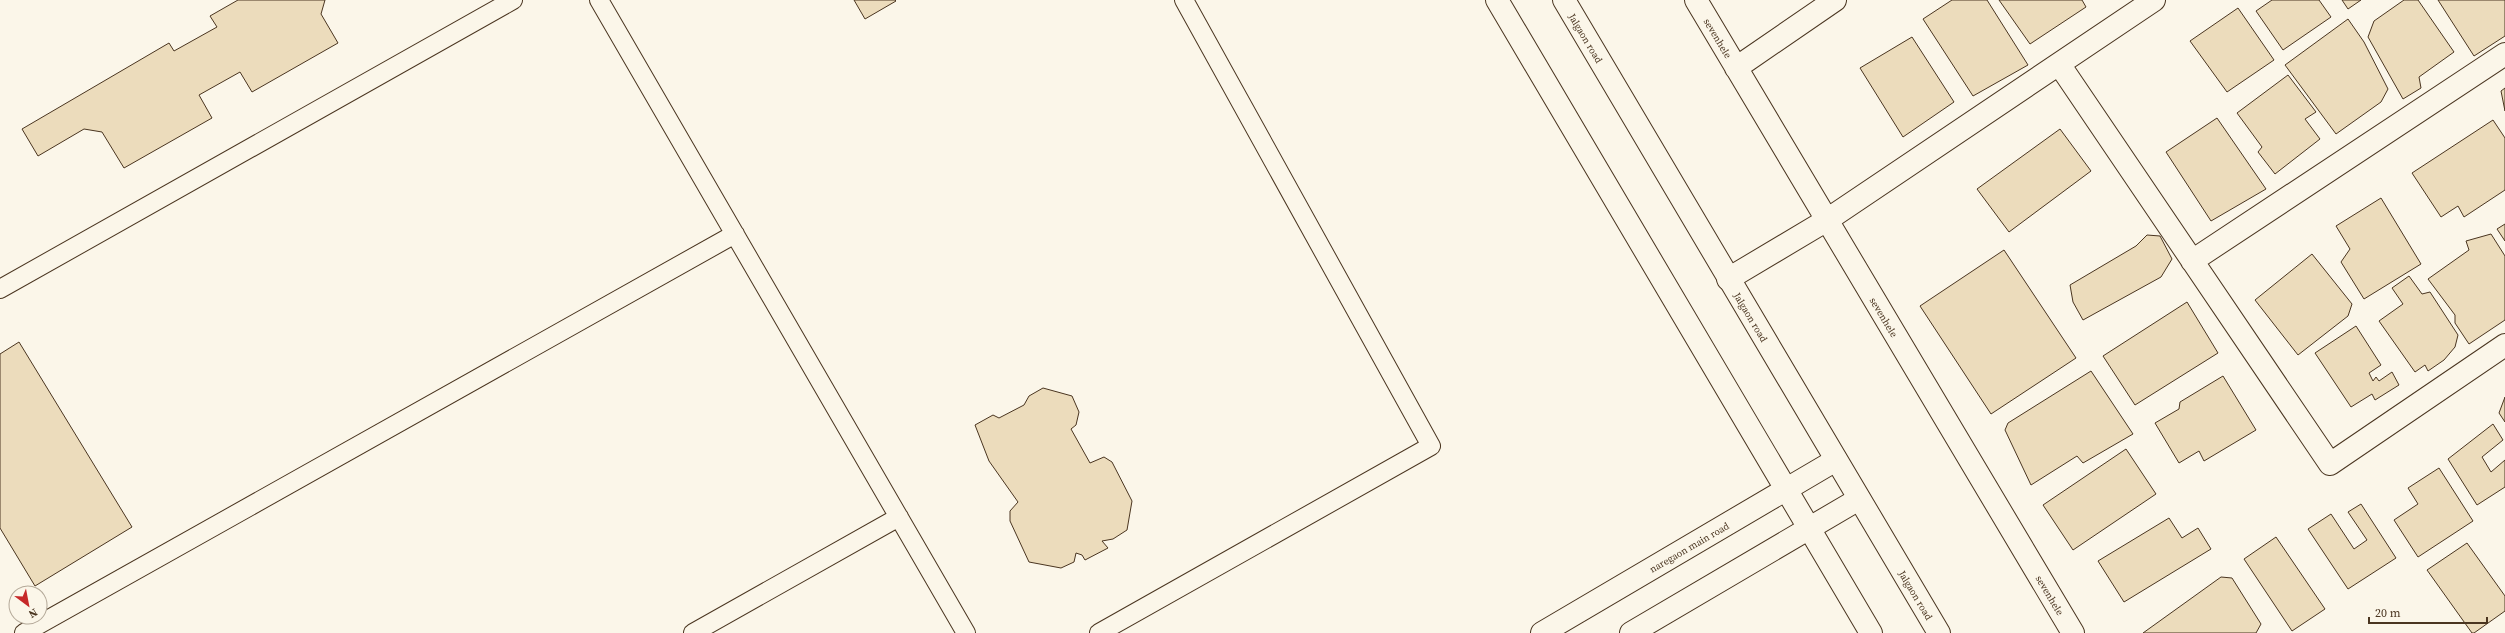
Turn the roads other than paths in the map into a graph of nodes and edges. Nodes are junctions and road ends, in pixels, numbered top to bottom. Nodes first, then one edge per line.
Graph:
1 (513, 0) edge
2 (599, 0) edge
3 (1184, 0) edge
4 (1497, 0) edge
5 (1564, 0) edge
6 (1696, 0) edge
7 (1835, 0) edge
8 (2154, 0) edge
9 (2505, 54) edge
10 (2059, 64) junction
11 (1736, 68) junction
12 (1826, 220) junction
13 (735, 234) junction
14 (2192, 260) junction
15 (1728, 279) junction
16 (0, 289) edge
17 (2505, 345) edge
18 (1836, 460) junction
19 (1788, 489) junction
20 (1859, 499) junction
21 (899, 517) junction
22 (1811, 529) junction
23 (24, 633) edge
24 (693, 633) edge
25 (966, 633) edge
26 (1099, 633) edge
27 (1542, 633) edge
28 (1631, 633) edge
29 (1871, 633) edge
30 (1938, 633) edge
31 (2073, 633) edge

1 - 16 lane
2 - 13 lane
3 - 26 lane
4 - 19 main road
5 - 15 main road, Jalgaon road
6 - 11 main road, sevenhele
7 - 11 main road
8 - 10 main road
9 - 14 main road
10 - 12 main road
10 - 14 main road
11 - 12 main road, sevenhele
12 - 15 main road
12 - 31 main road, sevenhele
13 - 21 lane
13 - 23 lane
14 - 17 main road
15 - 18 main road, Jalgaon road
18 - 19 main road, naregaon main road
18 - 20 main road, Jalgaon road
19 - 22 main road
19 - 27 main road, naregaon main road
20 - 22 main road
20 - 30 main road, Jalgaon road
21 - 24 lane
21 - 25 lane
22 - 28 main road
22 - 29 main road

